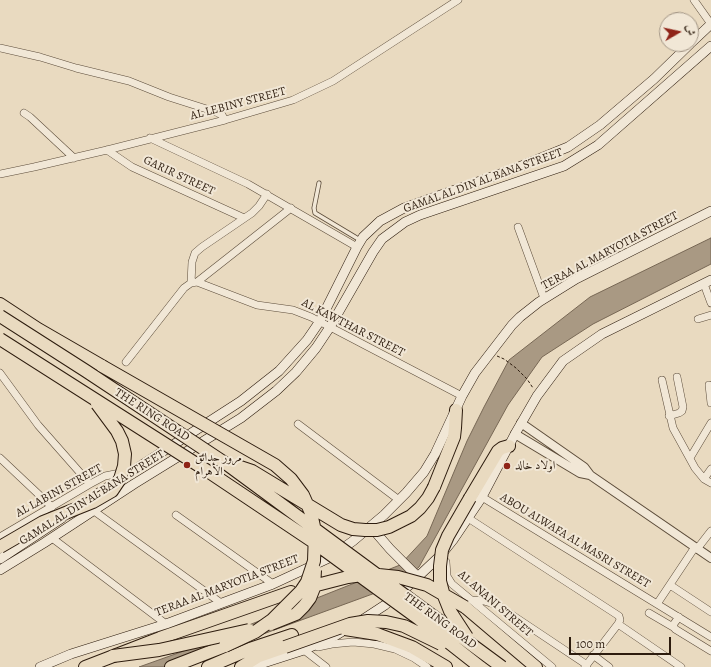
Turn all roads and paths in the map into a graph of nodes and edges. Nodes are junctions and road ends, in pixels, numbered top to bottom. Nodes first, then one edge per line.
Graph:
1 (458, 0) edge
2 (694, 0) edge
3 (711, 24) edge
4 (699, 36) edge
5 (711, 46) edge
6 (0, 48) edge
7 (683, 52) edge
8 (24, 113) dead end
9 (225, 120) junction
10 (150, 138) junction
11 (107, 150) junction
12 (74, 158) junction
13 (0, 174) edge
14 (319, 183) dead end
15 (267, 194) junction
16 (291, 208) junction
17 (711, 211) edge
18 (244, 218) junction
19 (518, 227) dead end
20 (359, 244) junction
21 (194, 282) junction
22 (707, 282) edge
23 (544, 298) junction
24 (711, 303) edge
25 (0, 304) edge
26 (711, 315) edge
27 (0, 316) edge
28 (698, 319) dead end
29 (320, 321) junction
30 (330, 327) junction
31 (0, 339) edge
32 (307, 340) junction
33 (316, 348) junction
34 (504, 359) dead end
35 (126, 362) dead end
36 (0, 373) edge
37 (676, 378) dead end
38 (662, 380) dead end
39 (709, 385) dead end
40 (462, 396) junction
41 (537, 396) junction
42 (91, 397) junction
43 (711, 403) edge
44 (456, 410) junction
45 (669, 416) junction
46 (521, 423) junction
47 (711, 423) edge
48 (298, 424) dead end
49 (515, 434) junction
50 (509, 446) joint
51 (0, 458) edge
52 (690, 458) junction
53 (228, 465) junction
54 (711, 469) edge
55 (132, 471) junction
56 (590, 475) junction
57 (704, 479) junction
58 (711, 483) edge
59 (90, 484) junction
60 (476, 497) junction
61 (399, 500) junction
62 (52, 507) junction
63 (94, 510) junction
64 (176, 515) dead end
65 (468, 518) junction
66 (280, 519) junction
67 (370, 526) junction
68 (711, 531) edge
69 (2, 534) edge
70 (52, 538) junction
71 (448, 546) junction
72 (0, 547) edge
73 (696, 548) junction
74 (711, 558) edge
75 (0, 559) edge
76 (0, 570) edge
77 (416, 575) junction
78 (273, 584) junction
79 (670, 585) junction
80 (471, 600) junction
81 (221, 603) junction
82 (657, 604) junction
83 (711, 612) edge
84 (649, 613) dead end
85 (679, 617) junction
86 (166, 624) junction
87 (618, 624) junction
88 (673, 627) junction
89 (711, 637) edge
90 (471, 643) junction
91 (304, 650) junction
92 (711, 651) edge
93 (593, 655) junction
94 (113, 656) junction
95 (478, 666) edge
96 (586, 666) edge
97 (40, 667) edge
98 (85, 667) edge
99 (171, 667) edge
100 (208, 667) edge
101 (240, 667) edge
102 (251, 667) edge
103 (326, 667) edge
104 (427, 667) edge
105 (446, 667) edge
106 (502, 667) edge
107 (536, 667) edge
108 (552, 667) edge
109 (609, 667) edge
110 (681, 667) edge

1 - 9 street, AL LEBINY STREET
2 - 3 street
3 - 4 main road, GAMAL AL DIN AL BANA STREET
5 - 30 main road, GAMAL AL DIN AL BANA STREET
6 - 9 street
7 - 20 main road, GAMAL AL DIN AL BANA STREET
8 - 12 street
9 - 10 street, AL LEBINY STREET
10 - 11 street, AL LEBINY STREET
10 - 15 street
11 - 12 street, AL LEBINY STREET
11 - 18 street, GARIR STREET
12 - 13 street, AL LEBINY STREET
14 - 20 lane
15 - 16 street
15 - 18 street
16 - 20 street
16 - 21 street
17 - 23 main road, TERAA AL MARYOTIA STREET
18 - 21 street
19 - 23 street
20 - 29 main road, GAMAL AL DIN AL BANA STREET
21 - 29 street, AL KAWTHAR STREET
21 - 35 street
22 - 24 street
22 - 41 main road
23 - 40 main road, TERAA AL MARYOTIA STREET
25 - 99 highway, bridge
26 - 28 street
27 - 53 highway, THE RING ROAD, bridge
29 - 30 street, AL KAWTHAR STREET
29 - 32 main road, GAMAL AL DIN AL BANA STREET
30 - 33 main road, GAMAL AL DIN AL BANA STREET
30 - 40 street, AL KAWTHAR STREET
31 - 42 highway, THE RING ROAD, bridge
32 - 33 main road
32 - 55 main road, GAMAL AL DIN AL BANA STREET
33 - 63 main road, GAMAL AL DIN AL BANA STREET
34 - 41 path
36 - 59 street
37 - 45 street
38 - 45 street
39 - 43 street
40 - 44 main road, TERAA AL MARYOTIA STREET
41 - 46 main road
42 - 66 highway, THE RING ROAD, bridge
42 - 72 highway, bridge
44 - 53 highway, bridge
44 - 61 main road, TERAA AL MARYOTIA STREET
45 - 52 street
46 - 49 main road
46 - 56 street
47 - 52 street
48 - 61 street
49 - 50 main road
49 - 56 street
50 - 60 highway
51 - 62 street
52 - 57 street
53 - 90 highway, THE RING ROAD, bridge
54 - 57 street
55 - 59 street, AL LABINI STREET
55 - 75 main road, GAMAL AL DIN AL BANA STREET
56 - 73 street
57 - 58 street
59 - 62 street, AL LABINI STREET
60 - 65 main road
60 - 82 street, ABOU ALWAFA AL MASRI STREET
60 - 90 highway, bridge
61 - 67 main road, TERAA AL MARYOTIA STREET
62 - 69 street, AL LABINI STREET
63 - 70 main road, GAMAL AL DIN AL BANA STREET
63 - 81 street
64 - 78 street
65 - 71 main road
65 - 87 street
66 - 94 highway, bridge
66 - 95 highway, THE RING ROAD, bridge
67 - 77 main road
67 - 78 main road, TERAA AL MARYOTIA STREET
68 - 73 street
70 - 76 main road, GAMAL AL DIN AL BANA STREET
70 - 86 street
71 - 77 main road
71 - 80 street, AL ANANI STREET
73 - 74 street
73 - 79 street
77 - 91 main road
78 - 81 main road, TERAA AL MARYOTIA STREET
79 - 82 street
79 - 83 street
80 - 96 street
80 - 108 street, AL ANANI STREET
81 - 86 main road, TERAA AL MARYOTIA STREET
82 - 85 street, ABOU ALWAFA AL MASRI STREET
84 - 88 street
85 - 88 street
85 - 89 street, ABOU ALWAFA AL MASRI STREET
86 - 97 main road, TERAA AL MARYOTIA STREET
87 - 93 street
87 - 110 street
88 - 92 street
90 - 106 highway, THE RING ROAD, bridge
91 - 102 main road
91 - 103 street
91 - 104 street
93 - 96 street
93 - 109 street
94 - 98 highway, THE RING ROAD
94 - 107 highway, THE RING ROAD, bridge
95 - 101 highway, bridge
100 - 105 highway, bridge

